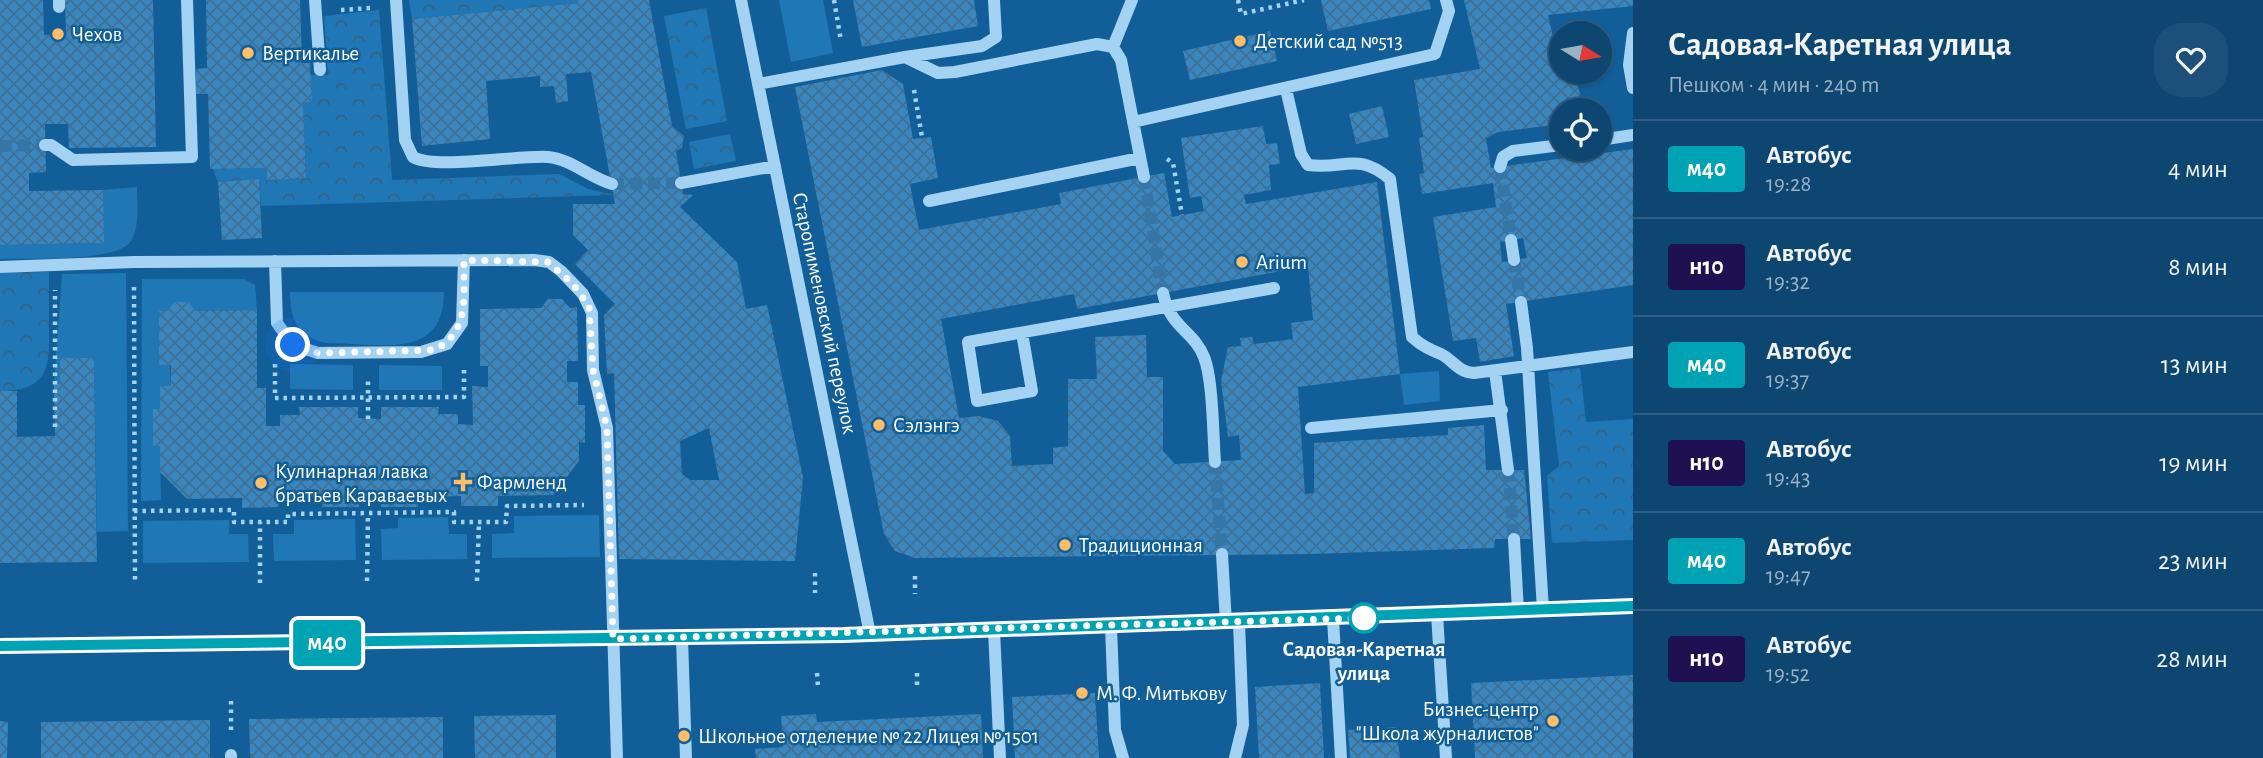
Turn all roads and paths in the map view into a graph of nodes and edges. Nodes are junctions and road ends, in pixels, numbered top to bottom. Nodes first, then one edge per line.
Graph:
1 (187, 0) edge
2 (741, 0) edge
3 (834, 0) edge
4 (994, 0) edge
5 (1132, 0) edge
6 (1238, 0) edge
7 (1304, 0) edge
8 (1447, 0) edge
9 (396, 3) edge
10 (315, 6) edge
11 (1633, 33) edge
12 (1113, 47) junction
13 (843, 51) dead end
14 (905, 57) junction
15 (923, 67) junction
16 (320, 70) dead end
17 (758, 83) junction
18 (1633, 88) edge
19 (1286, 89) junction
20 (1133, 122) junction
21 (1633, 135) edge
22 (922, 137) dead end
23 (1612, 138) edge
24 (45, 145) tunnel mouth
25 (1549, 146) edge
26 (1140, 158) junction
27 (775, 166) junction
28 (1500, 167) dead end
29 (1144, 177) tunnel mouth
30 (681, 183) tunnel mouth
31 (612, 184) tunnel mouth
32 (929, 201) dead end
33 (1511, 240) tunnel mouth
34 (464, 260) junction
35 (1514, 260) tunnel mouth
36 (275, 261) junction
37 (134, 262) junction
38 (55, 265) junction
39 (0, 267) edge
40 (1274, 288) dead end
41 (1163, 293) tunnel mouth
42 (1521, 302) tunnel mouth
43 (1166, 308) junction
44 (1022, 333) junction
45 (1633, 352) edge
46 (368, 353) junction
47 (1526, 366) junction
48 (1495, 371) junction
49 (1502, 410) junction
50 (368, 419) dead end
51 (55, 427) dead end
52 (1311, 428) dead end
53 (1215, 462) tunnel mouth
54 (1508, 470) tunnel mouth
55 (575, 506) dead end
56 (134, 512) junction
57 (368, 513) junction
58 (260, 522) junction
59 (479, 522) junction
60 (1514, 539) tunnel mouth
61 (1222, 554) tunnel mouth
62 (814, 573) dead end
63 (915, 576) dead end
64 (367, 581) dead end
65 (477, 581) dead end
66 (260, 583) dead end
67 (135, 584) dead end
68 (815, 593) dead end
69 (915, 594) dead end
70 (1633, 606) edge
71 (1543, 610) junction
72 (1518, 611) junction
73 (1437, 614) junction
74 (1333, 619) junction
75 (1232, 623) junction
76 (1111, 627) junction
77 (994, 630) junction
78 (870, 634) junction
79 (682, 638) junction
80 (613, 639) junction
81 (0, 646) edge
82 (917, 671) dead end
83 (817, 673) dead end
84 (917, 685) dead end
85 (818, 687) dead end
86 (617, 758) edge
87 (686, 758) edge
88 (1000, 758) edge
89 (1123, 758) edge
90 (1235, 758) edge
91 (1341, 758) edge
92 (1446, 758) edge

1 - 24 street
2 - 17 street, Старопименовский переулок
3 - 13 path
4 - 14 street
5 - 12 street
6 - 7 path
8 - 19 street
9 - 10 path
9 - 31 street
10 - 16 street
11 - 18 street
12 - 15 street
12 - 20 street
14 - 15 street
14 - 17 street
15 - 22 path
17 - 27 street, Старопименовский переулок
19 - 20 street
19 - 48 street
20 - 26 street
21 - 23 street
25 - 28 street
26 - 29 street
26 - 32 street
27 - 30 street
27 - 78 street, Старопименовский переулок
33 - 35 street
34 - 36 street
34 - 46 street
34 - 80 street
36 - 37 street
36 - 46 street
37 - 38 street
37 - 56 path
38 - 39 street
38 - 51 path
40 - 43 street
41 - 43 street
42 - 47 street
43 - 44 street
43 - 53 street
44 - 44 street
45 - 47 street
46 - 50 path
47 - 48 street
47 - 71 street
48 - 49 street
49 - 52 street
49 - 54 street
55 - 59 path
56 - 58 path
56 - 67 path
57 - 58 path
57 - 59 path
57 - 64 path
58 - 66 path
59 - 65 path
60 - 72 street
61 - 75 street
62 - 68 path
63 - 69 path
70 - 71 street
71 - 72 street
72 - 73 street
73 - 74 street
73 - 92 street
74 - 75 street
74 - 91 street
75 - 76 street
75 - 90 street
76 - 77 street
76 - 89 street
77 - 78 street
77 - 88 street
78 - 79 street
79 - 80 street
79 - 87 street
80 - 81 street
80 - 86 street
82 - 84 path
83 - 85 path

